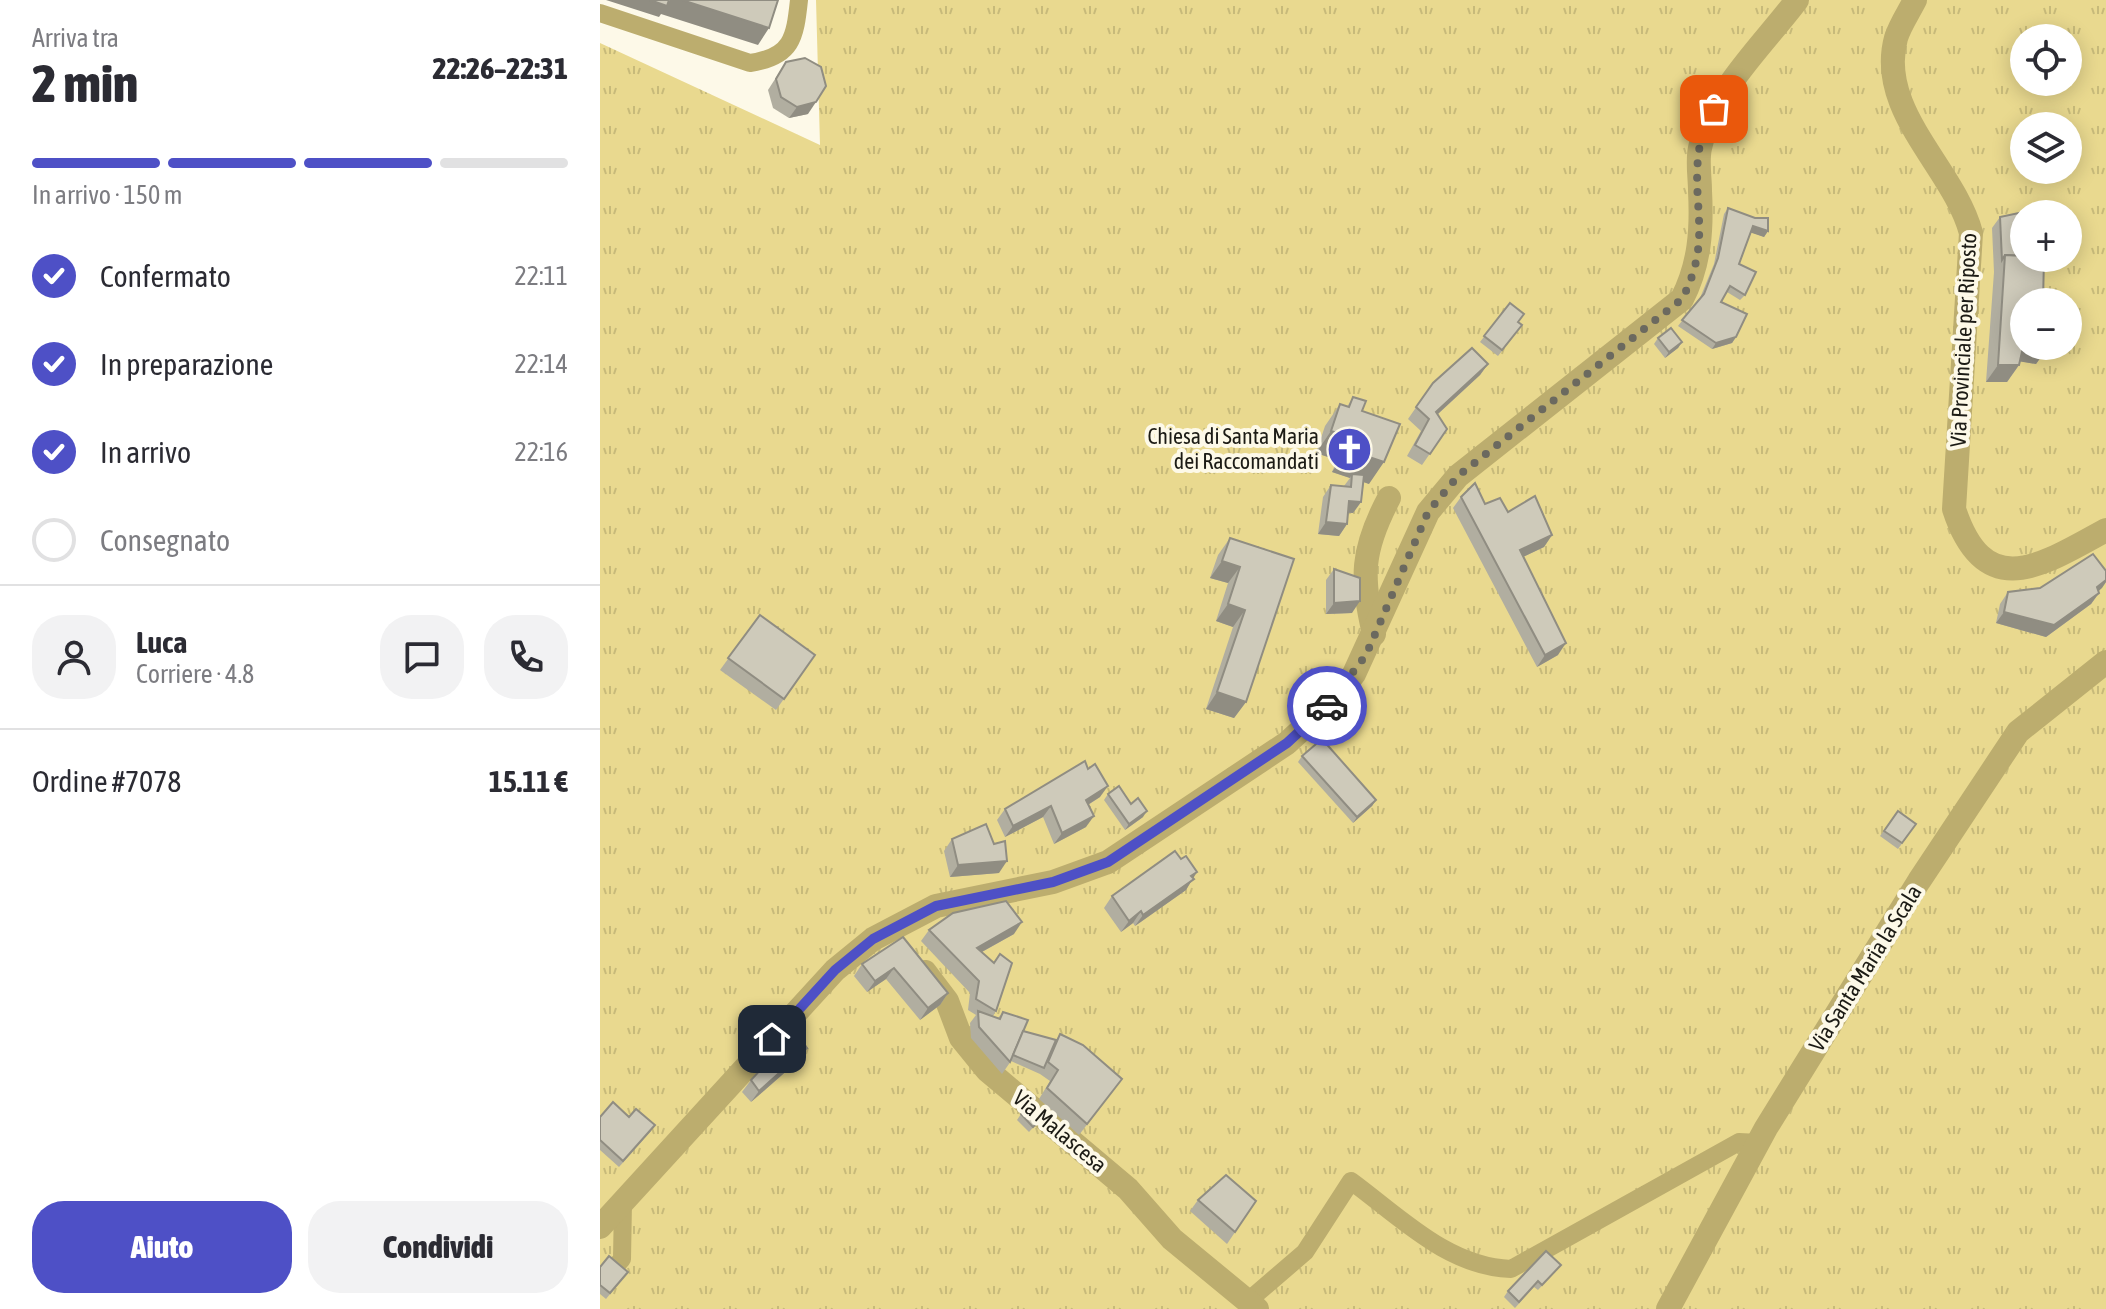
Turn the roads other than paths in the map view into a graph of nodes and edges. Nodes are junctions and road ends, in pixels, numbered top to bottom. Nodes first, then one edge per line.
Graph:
1 (799, 0) edge
2 (1797, 0) edge
3 (1915, 0) edge
4 (600, 13) edge
5 (1389, 498) dead end
6 (2106, 530) edge
7 (1374, 634) junction
8 (2106, 662) edge
9 (892, 928) junction
10 (1759, 1143) junction
11 (623, 1202) junction
12 (600, 1227) edge
13 (600, 1285) edge
14 (1253, 1305) edge
15 (1668, 1309) edge

1 - 4 lane
2 - 7 street
3 - 6 street, Via Provinciale per Riposto
5 - 7 street
7 - 9 street
8 - 10 street, Via Santa Maria la Scala
9 - 11 street
9 - 14 street, Via Malascesa
10 - 14 lane
10 - 15 street, Via Santa Maria la Scala
11 - 12 street
11 - 13 lane

